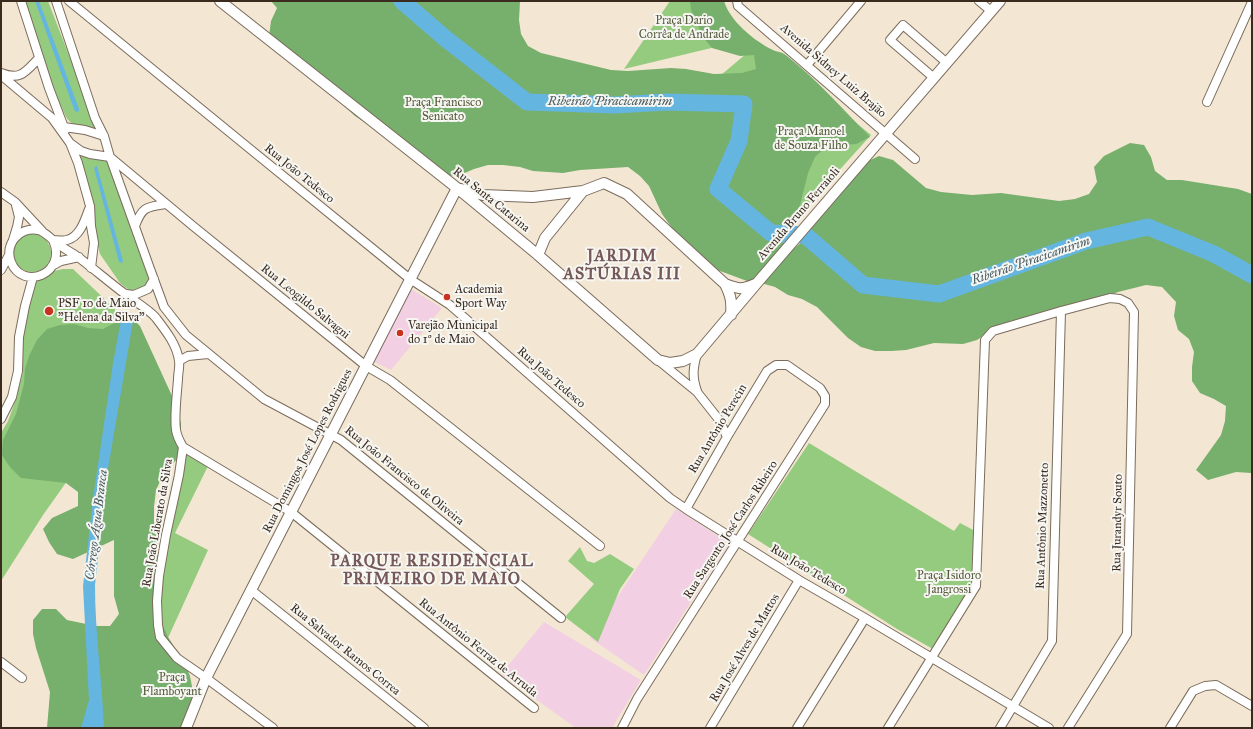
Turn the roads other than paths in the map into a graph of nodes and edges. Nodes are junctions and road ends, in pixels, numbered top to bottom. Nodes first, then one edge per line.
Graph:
1 (21, 1) edge
2 (56, 1) edge
3 (69, 1) edge
4 (220, 1) edge
5 (737, 1) edge
6 (861, 1) edge
7 (979, 1) edge
8 (1000, 1) edge
9 (1252, 2) edge
10 (991, 11) junction
11 (39, 58) junction
12 (947, 63) junction
13 (807, 65) junction
14 (1, 74) edge
15 (934, 78) junction
16 (1207, 102) dead end
17 (64, 127) junction
18 (886, 133) junction
19 (104, 136) junction
20 (70, 143) junction
21 (110, 157) junction
22 (915, 158) dead end
23 (457, 188) junction
24 (583, 190) junction
25 (1, 192) edge
26 (15, 202) junction
27 (166, 204) junction
28 (90, 206) junction
29 (135, 226) junction
30 (44, 232) junction
31 (53, 240) junction
32 (12, 242) junction
33 (9, 255) junction
34 (538, 255) junction
35 (78, 257) junction
36 (52, 266) junction
37 (91, 268) junction
38 (1, 270) edge
39 (33, 277) junction
40 (154, 279) junction
41 (410, 279) junction
42 (757, 283) junction
43 (725, 284) junction
44 (125, 294) junction
45 (1061, 311) junction
46 (731, 315) junction
47 (186, 335) junction
48 (172, 342) junction
49 (208, 354) junction
50 (697, 354) junction
51 (658, 360) junction
52 (179, 361) junction
53 (776, 365) joint
54 (366, 366) junction
55 (697, 392) junction
56 (1, 419) edge
57 (331, 434) junction
58 (727, 437) junction
59 (182, 447) junction
60 (686, 509) junction
61 (291, 512) junction
62 (738, 541) junction
63 (600, 546) dead end
64 (799, 580) junction
65 (251, 590) junction
66 (561, 618) dead end
67 (865, 618) junction
68 (932, 658) junction
69 (1, 662) edge
70 (22, 678) dead end
71 (206, 678) junction
72 (1014, 706) junction
73 (1252, 706) edge
74 (534, 708) dead end
75 (186, 728) edge
76 (273, 728) edge
77 (424, 728) edge
78 (622, 728) edge
79 (710, 728) edge
80 (797, 728) edge
81 (888, 728) edge
82 (1000, 728) edge
83 (1049, 728) edge
84 (1068, 728) edge
85 (1170, 728) edge

1 - 11 street
2 - 19 street, Rua João Francisco de Oliveira
3 - 41 street, Rua João Tedesco
4 - 23 street, Rua Santa Catarina
5 - 13 street, Avenida Sidney Luiz Brajão
6 - 13 street
7 - 10 street
8 - 10 street, Avenida Bruno Ferraioli
9 - 16 street
10 - 12 street, Avenida Bruno Ferraioli
11 - 14 street
11 - 17 street
12 - 15 street, Avenida Bruno Ferraioli
12 - 15 street
13 - 18 street, Avenida Sidney Luiz Brajão
14 - 20 street
15 - 18 street, Avenida Bruno Ferraioli
17 - 19 street
17 - 20 street
18 - 22 street, Avenida Sidney Luiz Brajão
18 - 42 street, Avenida Bruno Ferraioli
19 - 21 street, Rua João Francisco de Oliveira
20 - 21 street
20 - 28 street
21 - 27 street, Rua Leogildo Salvagni
21 - 29 street, Rua João Francisco de Oliveira
23 - 24 street
23 - 34 street, Rua Santa Catarina
23 - 41 street, Rua Domingos José Lopes Rodrigues
24 - 34 street
24 - 43 street
25 - 26 street
26 - 30 street
26 - 32 street
27 - 29 street
27 - 54 street, Rua Leogildo Salvagni
28 - 31 street
28 - 37 street
29 - 40 street, Rua João Francisco de Oliveira
30 - 31 street
30 - 32 street
31 - 35 street
31 - 36 street
32 - 33 street
33 - 38 street
33 - 39 street
34 - 51 street, Rua Santa Catarina
35 - 36 street
35 - 37 street
36 - 39 street
37 - 44 street
39 - 56 street
40 - 44 street
40 - 47 street, Rua João Francisco de Oliveira
41 - 54 street, Rua Domingos José Lopes Rodrigues
41 - 60 street, Rua João Tedesco
42 - 43 street
42 - 46 street, Avenida Bruno Ferraioli
43 - 46 street
44 - 48 street
45 - 68 street
45 - 72 street, Rua Antônio Mazzonetto
45 - 84 street, Rua Jurandyr Souto
46 - 50 street, Avenida Bruno Ferraioli
47 - 48 street
47 - 49 street, Rua João Francisco de Oliveira
48 - 52 street
49 - 52 street
49 - 57 street, Rua João Francisco de Oliveira
50 - 51 street, Avenida Bruno Ferraioli
50 - 55 street
51 - 55 street, Rua Santa Catarina
52 - 59 street
53 - 58 street, Rua Antônio Perecin
53 - 62 street, Rua Sargento José Carlos Ribeiro
54 - 57 street, Rua Domingos José Lopes Rodrigues
54 - 63 street, Rua Leogildo Salvagni
55 - 58 street, Rua Santa Catarina
57 - 61 street, Rua Domingos José Lopes Rodrigues
57 - 66 street, Rua João Francisco de Oliveira
58 - 60 street, Rua Antônio Perecin
59 - 61 street, Rua Antônio Ferraz de Arruda
59 - 71 street, Rua João Liberato da Silva
60 - 62 street, Rua João Tedesco
61 - 65 street, Rua Domingos José Lopes Rodrigues
61 - 74 street, Rua Antônio Ferraz de Arruda
62 - 64 street, Rua João Tedesco
62 - 78 street, Rua Sargento José Carlos Ribeiro
64 - 67 street, Rua João Tedesco
64 - 79 street, Rua José Alves de Mattos
65 - 71 street, Rua Domingos José Lopes Rodrigues
65 - 77 street, Rua Salvador Ramos Correa
67 - 68 street, Rua João Tedesco
67 - 80 street
68 - 72 street, Rua João Tedesco
68 - 81 street
69 - 70 street
71 - 75 street, Rua Domingos José Lopes Rodrigues
71 - 76 street, Rua João Liberato da Silva
72 - 82 street, Rua Antônio Mazzonetto
72 - 83 street, Rua João Tedesco
73 - 85 street

